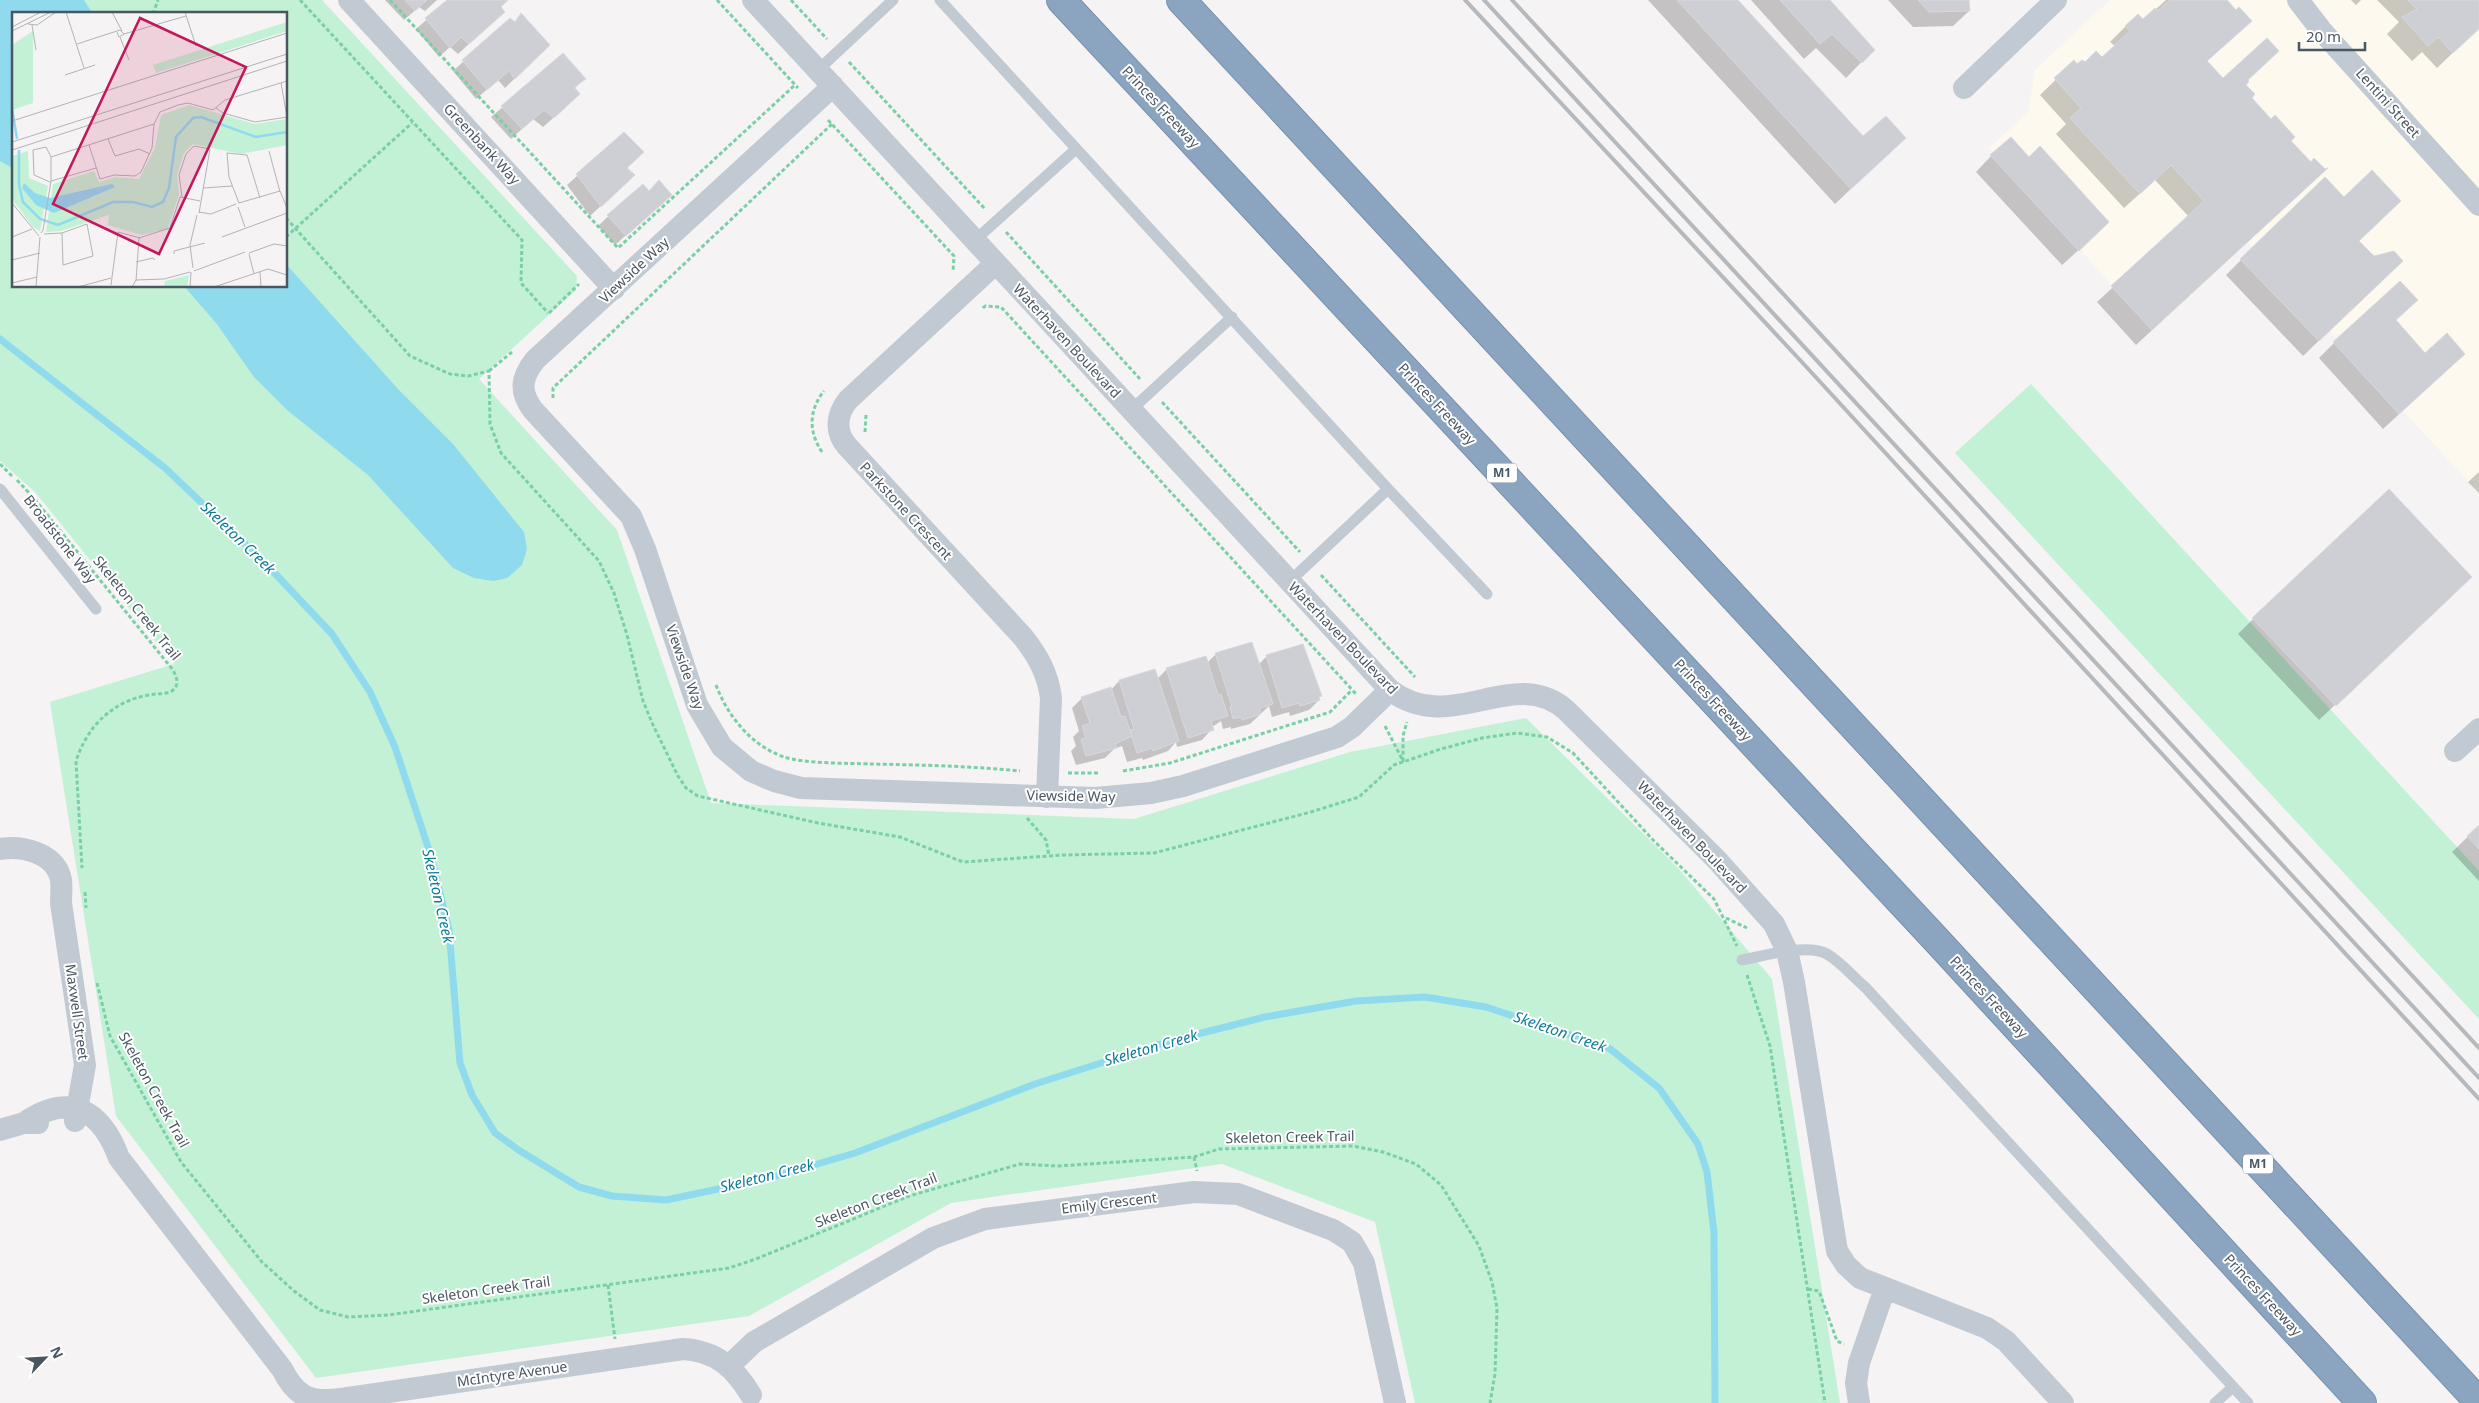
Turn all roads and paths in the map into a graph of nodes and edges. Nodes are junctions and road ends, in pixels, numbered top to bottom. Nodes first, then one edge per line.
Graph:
1 (158, 0) edge
2 (300, 0) edge
3 (349, 0) edge
4 (390, 0) edge
5 (717, 0) edge
6 (753, 0) edge
7 (791, 0) edge
8 (893, 0) edge
9 (940, 0) edge
10 (1061, 0) edge
11 (1181, 0) edge
12 (2056, 0) edge
13 (2298, 0) edge
14 (154, 12) edge
15 (839, 52) junction
16 (825, 78) junction
17 (795, 85) junction
18 (1964, 88) dead end
19 (813, 105) junction
20 (412, 122) junction
21 (832, 124) junction
22 (1076, 149) junction
23 (2479, 205) edge
24 (996, 221) junction
25 (288, 235) edge
26 (974, 241) junction
27 (996, 264) junction
28 (614, 289) junction
29 (962, 294) junction
30 (548, 312) dead end
31 (1232, 317) junction
32 (1152, 392) junction
33 (553, 402) dead end
34 (873, 409) dead end
35 (1131, 410) junction
36 (871, 439) dead end
37 (0, 464) edge
38 (0, 489) edge
39 (1388, 489) junction
40 (1310, 562) junction
41 (1290, 581) junction
42 (1488, 594) dead end
43 (96, 609) dead end
44 (713, 677) dead end
45 (1390, 690) junction
46 (1412, 703) junction
47 (1372, 708) junction
48 (742, 729) dead end
49 (2479, 729) edge
50 (2455, 751) dead end
51 (1073, 764) dead end
52 (1072, 773) dead end
53 (1047, 796) junction
54 (0, 849) edge
55 (0, 859) edge
56 (82, 872) dead end
57 (85, 888) dead end
58 (61, 903) junction
59 (86, 914) dead end
60 (1787, 951) junction
61 (1742, 960) dead end
62 (97, 980) dead end
63 (77, 1115) junction
64 (0, 1130) edge
65 (608, 1285) junction
66 (1885, 1288) junction
67 (1808, 1289) dead end
68 (1862, 1352) junction
69 (618, 1359) junction
70 (734, 1361) junction
71 (2233, 1386) junction
72 (752, 1399) edge
73 (2479, 1402) edge
74 (1395, 1403) edge
75 (1490, 1403) edge
76 (1859, 1403) edge
77 (2063, 1403) edge
78 (2215, 1403) edge
79 (2248, 1403) edge
80 (2362, 1403) edge

1 - 14 path
2 - 20 path
3 - 28 street, Greenbank Way
4 - 17 path
5 - 17 path
6 - 16 street, Waterhaven Boulevard
7 - 15 path
8 - 15 lane
9 - 22 lane
10 - 80 highway, Princes Freeway / M1
11 - 73 highway, M1
12 - 18 street
13 - 23 street, Lentini Street
15 - 16 lane
15 - 24 path
16 - 19 street, Viewside Way
16 - 26 street, Waterhaven Boulevard
17 - 19 path
19 - 21 path
19 - 28 street, Viewside Way
20 - 25 path
20 - 30 path
21 - 29 path
21 - 33 path
22 - 24 lane
22 - 31 lane
24 - 26 lane
24 - 32 path
26 - 27 street, Waterhaven Boulevard
27 - 29 street, Parkstone Crescent
27 - 35 street, Waterhaven Boulevard
28 - 53 street, Viewside Way
29 - 47 path
29 - 53 street, Parkstone Crescent
31 - 32 lane
31 - 39 lane
32 - 35 lane
32 - 40 path
34 - 36 path
35 - 41 street, Waterhaven Boulevard
37 - 56 path, Skeleton Creek Trail
38 - 43 lane, Broadstone Way
39 - 40 lane
39 - 42 lane
40 - 41 lane
40 - 46 path
41 - 45 street, Waterhaven Boulevard
44 - 48 path
45 - 46 street, Waterhaven Boulevard
45 - 47 street, Viewside Way
46 - 47 path
46 - 60 street, Waterhaven Boulevard
47 - 53 street, Viewside Way
49 - 50 street
51 - 52 path
54 - 58 street, Maxwell Street
55 - 58 street, Maxwell Street
57 - 59 path
58 - 63 street, Maxwell Street
60 - 61 lane
60 - 66 street, Waterhaven Boulevard
60 - 71 lane
62 - 65 path, Skeleton Creek Trail
63 - 64 street, McIntyre Avenue
63 - 69 street, McIntyre Avenue
65 - 69 path
65 - 75 path, Skeleton Creek Trail
66 - 68 street
66 - 77 street, Waterhaven Boulevard
67 - 68 path
68 - 76 street
69 - 70 street, McIntyre Avenue
70 - 72 street, McIntyre Avenue
70 - 74 street, Emily Crescent
71 - 78 lane
71 - 79 lane

